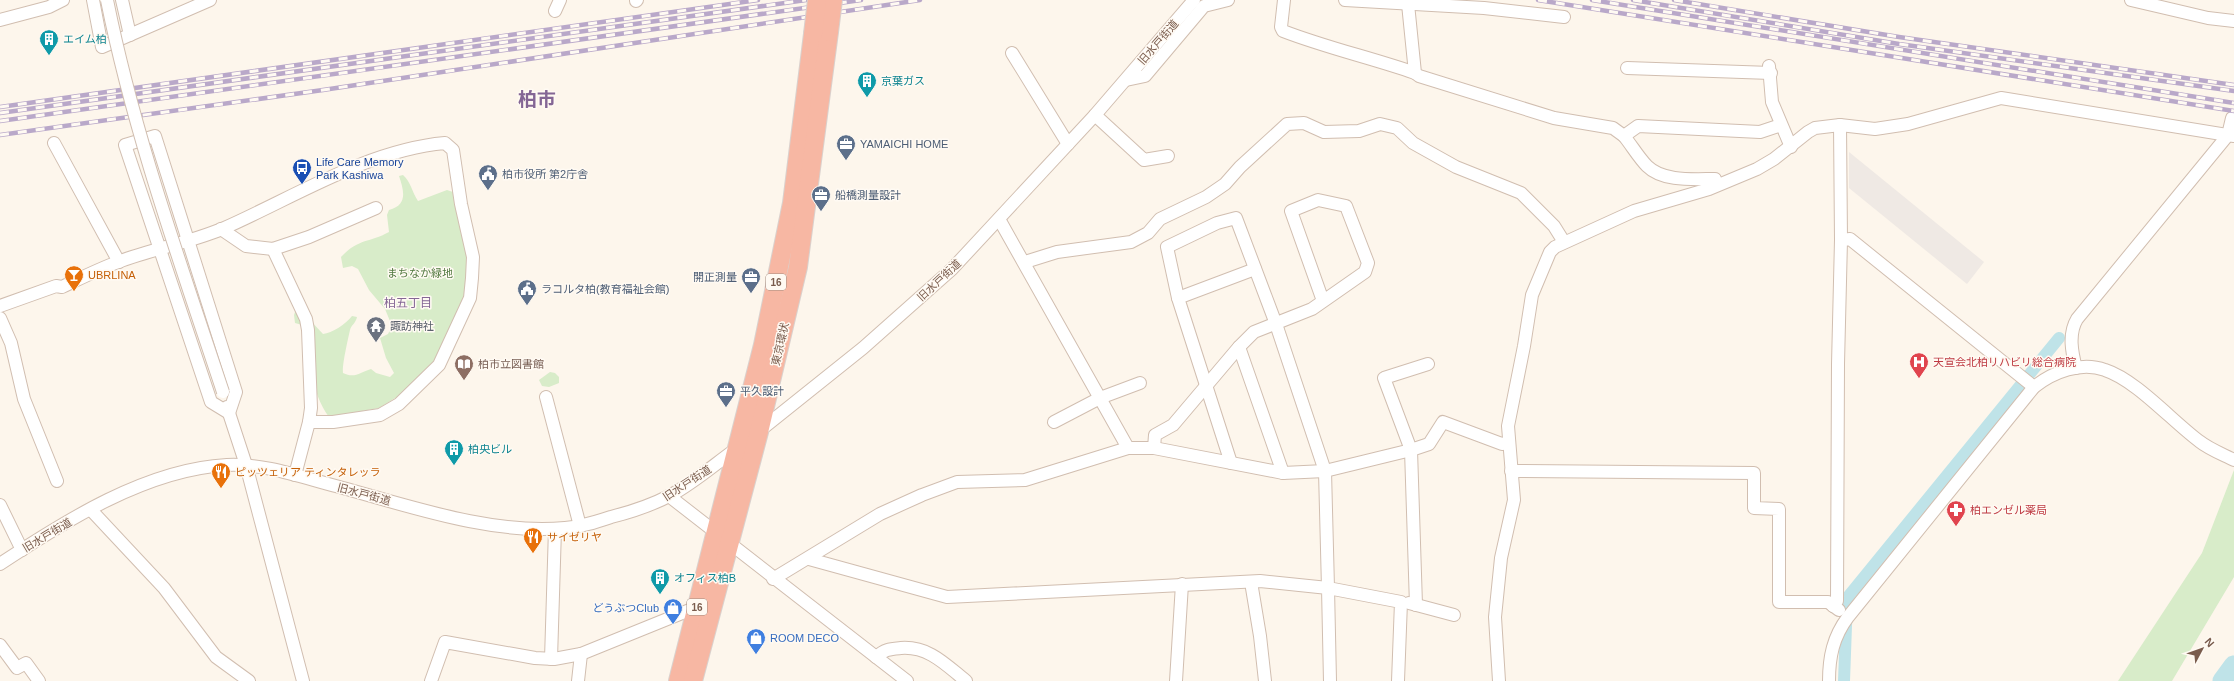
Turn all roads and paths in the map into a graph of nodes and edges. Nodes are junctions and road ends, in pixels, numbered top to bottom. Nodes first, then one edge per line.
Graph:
1 (63, 0) edge
2 (93, 0) edge
3 (107, 0) edge
4 (122, 0) edge
5 (210, 0) edge
6 (817, 0) edge
7 (833, 0) edge
8 (1194, 0) edge
9 (1228, 0) edge
10 (1284, 0) edge
11 (1345, 0) edge
12 (2132, 0) edge
13 (1408, 4) junction
14 (1564, 18) dead end
15 (0, 20) edge
16 (2234, 21) edge
17 (821, 33) junction
18 (130, 35) junction
19 (1012, 53) dead end
20 (1627, 68) dead end
21 (1416, 73) junction
22 (1126, 80) junction
23 (1095, 114) junction
24 (2232, 118) dead end
25 (1781, 125) junction
26 (1840, 125) junction
27 (2231, 135) edge
28 (1624, 136) junction
29 (54, 143) dead end
30 (1068, 144) junction
31 (1791, 147) junction
32 (1168, 156) dead end
33 (1717, 185) junction
34 (376, 208) dead end
35 (999, 219) junction
36 (221, 229) junction
37 (1842, 240) junction
38 (187, 242) junction
39 (1564, 242) junction
40 (273, 249) junction
41 (161, 250) junction
42 (119, 262) junction
43 (1025, 262) junction
44 (1255, 269) junction
45 (1178, 298) junction
46 (1323, 301) junction
47 (0, 306) edge
48 (0, 318) edge
49 (1276, 324) junction
50 (1239, 347) junction
51 (1428, 364) dead end
52 (2076, 368) junction
53 (1140, 383) dead end
54 (1207, 384) junction
55 (2034, 387) junction
56 (546, 397) dead end
57 (1100, 398) junction
58 (229, 413) junction
59 (309, 422) junction
60 (1054, 422) dead end
61 (759, 432) junction
62 (1508, 443) junction
63 (737, 448) junction
64 (1128, 448) junction
65 (1154, 448) junction
66 (1411, 450) junction
67 (2233, 457) edge
68 (1231, 463) junction
69 (246, 465) junction
70 (1324, 471) junction
71 (1511, 471) junction
72 (1283, 473) junction
73 (295, 475) junction
74 (57, 481) dead end
75 (669, 496) junction
76 (0, 505) edge
77 (91, 510) junction
78 (580, 526) junction
79 (555, 529) junction
80 (715, 533) junction
81 (729, 545) junction
82 (22, 550) junction
83 (809, 559) junction
84 (0, 564) edge
85 (773, 579) junction
86 (1250, 582) junction
87 (1182, 584) junction
88 (1328, 588) junction
89 (1401, 602) junction
90 (1416, 605) junction
91 (1833, 606) junction
92 (697, 607) junction
93 (1454, 615) dead end
94 (1848, 617) junction
95 (0, 646) edge
96 (581, 654) junction
97 (876, 657) junction
98 (551, 659) junction
99 (240, 679) edge
100 (39, 681) edge
101 (303, 681) edge
102 (430, 681) edge
103 (578, 681) edge
104 (678, 681) edge
105 (693, 681) edge
106 (907, 681) edge
107 (966, 681) edge
108 (1176, 681) edge
109 (1265, 681) edge
110 (1330, 681) edge
111 (1398, 681) edge
112 (1499, 681) edge
113 (1829, 681) edge

1 - 15 street
2 - 18 street
3 - 58 street, bridge
4 - 18 street
5 - 18 street
6 - 17 highway, 東京環状 / 16, bridge
7 - 17 highway, 東京環状 / 16, bridge
8 - 22 street, 旧水戸街道
9 - 22 street
10 - 21 street
11 - 13 street
12 - 16 street
13 - 14 street
13 - 21 street
17 - 61 highway, 東京環状 / 16
17 - 63 highway, 東京環状 / 16
19 - 30 street
20 - 25 street
21 - 28 street
22 - 23 street, 旧水戸街道
23 - 30 street, 旧水戸街道
23 - 32 street
24 - 27 street
25 - 28 street
25 - 31 street
26 - 27 street
26 - 31 street
26 - 37 street
27 - 52 street
28 - 33 street
29 - 42 street
30 - 35 street, 旧水戸街道
31 - 33 street
33 - 39 street
34 - 40 street
35 - 43 street
35 - 61 street, 旧水戸街道
36 - 38 street
36 - 40 street
36 - 59 street
37 - 55 street
37 - 91 street
38 - 41 street
38 - 41 street
38 - 58 street
39 - 43 street
39 - 62 street
40 - 59 street
41 - 42 street
41 - 58 street
42 - 47 street
43 - 57 street
44 - 45 street
44 - 45 street
44 - 49 street
45 - 54 street
46 - 46 street
46 - 49 street
48 - 74 street
49 - 50 street
49 - 70 street
50 - 54 street
50 - 72 street
51 - 66 street
52 - 55 street
52 - 67 street
53 - 57 street
54 - 65 street
54 - 68 street
55 - 94 street
56 - 78 street
57 - 60 street
57 - 64 street
58 - 69 street
59 - 73 street
61 - 63 street, 旧水戸街道
61 - 81 highway, 東京環状 / 16
62 - 66 street
62 - 71 street
63 - 75 street, 旧水戸街道
63 - 80 highway, 東京環状 / 16
64 - 65 street
64 - 83 street
65 - 68 street
66 - 70 street
66 - 90 street
68 - 72 street
69 - 73 street, 旧水戸街道
69 - 77 street, 旧水戸街道
69 - 101 street
70 - 72 street
70 - 88 street
71 - 91 street
71 - 112 street
73 - 79 street, 旧水戸街道
75 - 78 street, 旧水戸街道
75 - 80 street
76 - 82 street
77 - 82 street, 旧水戸街道
77 - 99 street
78 - 79 street, 旧水戸街道
79 - 98 street
80 - 81 street
80 - 92 highway, 東京環状 / 16
81 - 85 street
81 - 105 highway, 東京環状 / 16
82 - 84 street, 旧水戸街道
83 - 85 street
83 - 87 street
85 - 97 street
86 - 87 street
86 - 88 street
86 - 109 street
87 - 108 street
88 - 89 street
88 - 110 street
89 - 90 street
89 - 111 street
90 - 93 street
91 - 94 street
92 - 96 street
92 - 104 highway, 東京環状 / 16
94 - 113 street
95 - 100 street
96 - 98 street
96 - 103 street
97 - 106 street
97 - 107 street
98 - 102 street

